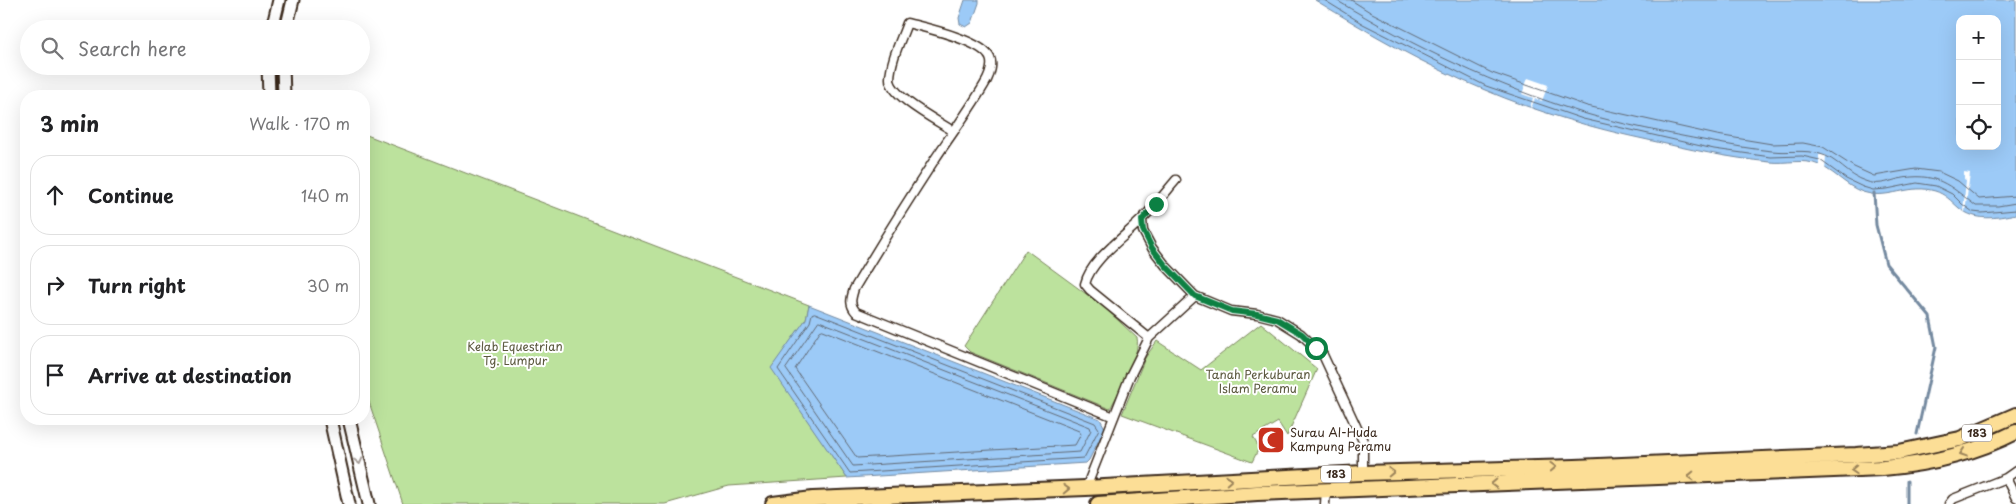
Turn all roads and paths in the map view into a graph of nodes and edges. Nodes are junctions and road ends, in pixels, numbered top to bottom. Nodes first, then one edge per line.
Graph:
1 (279, 0) edge
2 (293, 0) edge
3 (274, 20) edge
4 (288, 20) edge
5 (268, 75) edge
6 (283, 75) edge
7 (269, 90) edge
8 (284, 90) edge
9 (953, 131) junction
10 (1176, 180) dead end
11 (1142, 220) junction
12 (1195, 296) junction
13 (1149, 338) junction
14 (2016, 415) edge
15 (1114, 417) junction
16 (331, 425) edge
17 (350, 425) edge
18 (2016, 432) edge
19 (2016, 471) edge
20 (1362, 473) junction
21 (2006, 478) junction
22 (1086, 488) junction
23 (934, 494) junction
24 (1326, 497) edge
25 (2016, 498) edge
26 (1950, 503) edge
27 (349, 504) edge
28 (369, 504) edge
29 (773, 504) edge
30 (912, 504) edge
31 (1098, 504) edge

1 - 3 main road
2 - 4 main road
5 - 7 main road
6 - 8 main road
9 - 9 street
9 - 15 street
10 - 11 street
11 - 12 street
11 - 13 street
12 - 13 street
12 - 20 street
13 - 15 street
20 -> 14 highway, 183
15 - 22 street
16 - 27 main road
17 -> 28 main road
18 -> 24 highway, 183
19 - 21 street
22 -> 20 highway, 183
21 - 25 street
21 - 26 street
23 -> 22 highway, 183
23 - 29 highway, 183
23 - 30 highway
24 - 31 highway, 183

